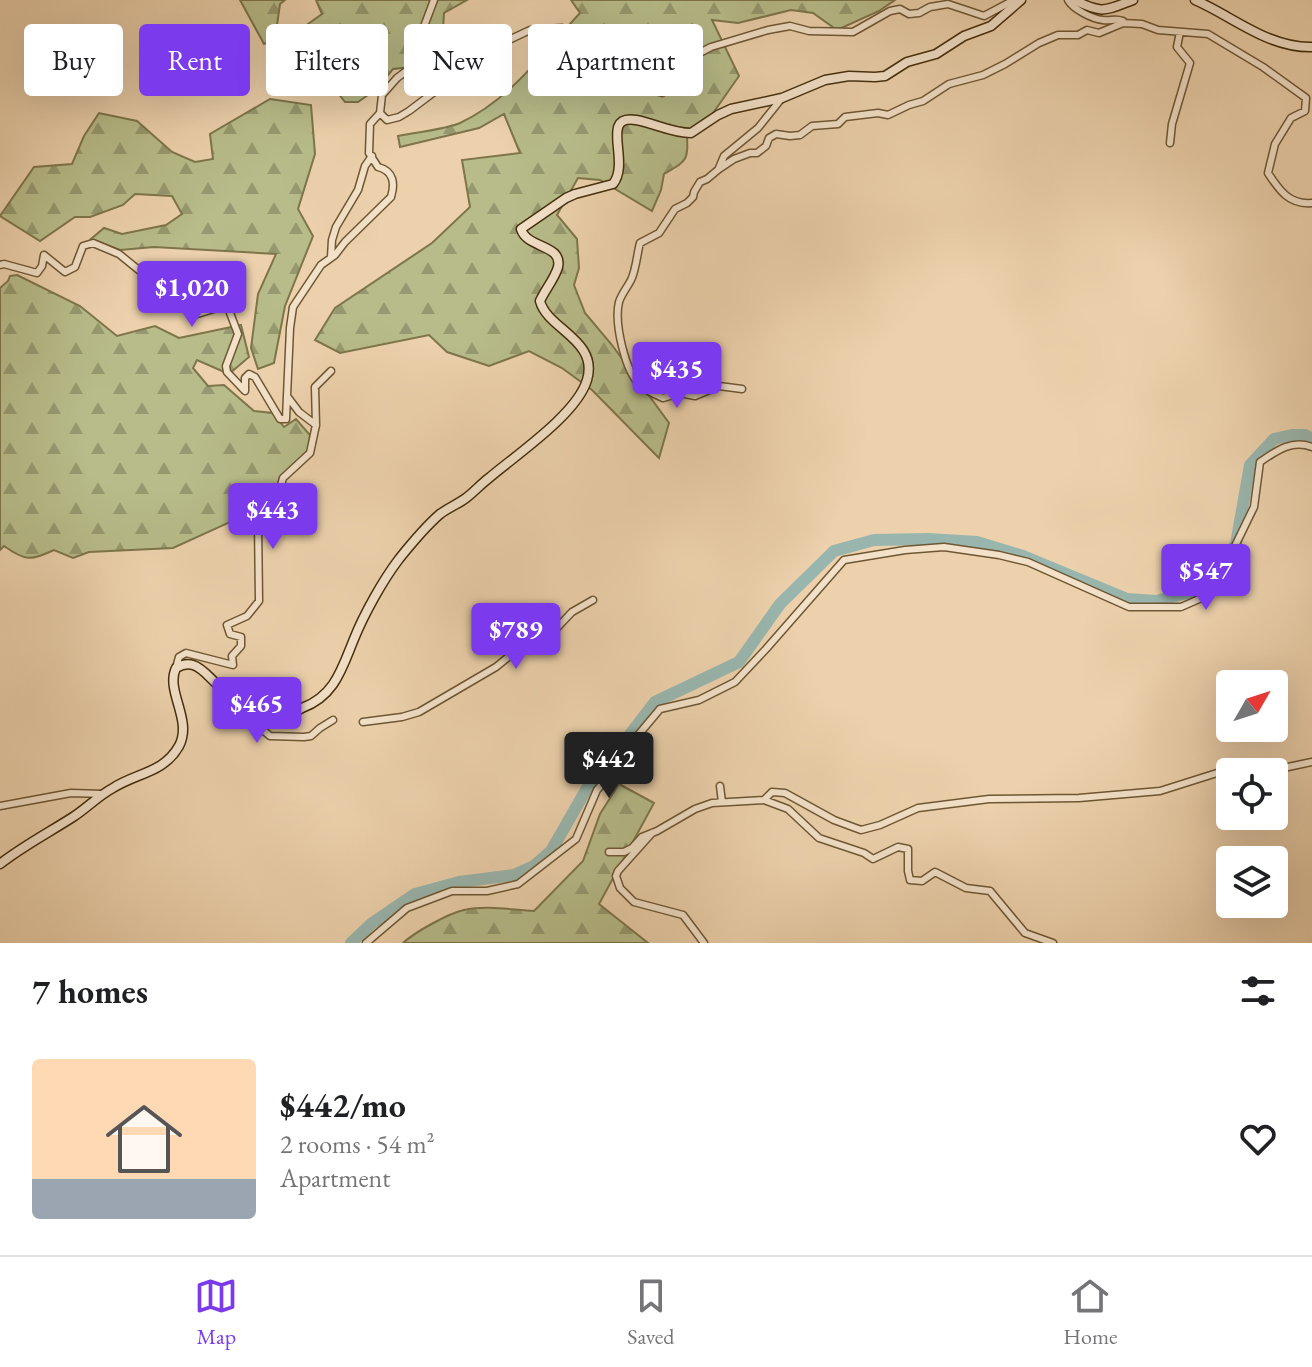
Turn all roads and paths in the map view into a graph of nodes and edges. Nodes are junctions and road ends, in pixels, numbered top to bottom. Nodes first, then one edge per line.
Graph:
1 (434, 0) edge
2 (1014, 0) edge
3 (1021, 0) edge
4 (1071, 0) edge
5 (1133, 0) edge
6 (1195, 0) edge
7 (1123, 23) junction
8 (1180, 32) junction
9 (1312, 47) edge
10 (782, 98) junction
11 (380, 113) junction
12 (1170, 143) dead end
13 (372, 156) junction
14 (719, 169) junction
15 (1312, 203) edge
16 (331, 257) junction
17 (0, 265) edge
18 (331, 371) dead end
19 (742, 389) dead end
20 (287, 396) junction
21 (316, 425) junction
22 (1312, 447) edge
23 (593, 600) dead end
24 (176, 668) junction
25 (305, 707) junction
26 (333, 720) dead end
27 (363, 722) dead end
28 (1312, 762) edge
29 (1288, 767) edge
30 (1216, 773) edge
31 (720, 786) dead end
32 (103, 794) junction
33 (764, 800) junction
34 (722, 802) junction
35 (0, 806) edge
36 (652, 833) junction
37 (609, 852) dead end
38 (0, 864) edge
39 (366, 943) edge
40 (704, 943) edge
41 (1053, 943) edge

1 - 11 street
2 - 11 street
3 - 10 main road
4 - 5 main road
4 - 7 street
6 - 9 main road
7 - 8 street
7 - 14 street
8 - 12 street
8 - 15 street
10 - 14 street
10 - 25 main road
11 - 13 street
13 - 16 street
13 - 16 street
14 - 19 street
16 - 20 street
17 - 20 street
18 - 21 street
20 - 21 street
21 - 24 street
22 - 39 street
23 - 27 street
24 - 25 main road
24 - 32 main road
25 - 26 street
28 - 29 street
30 - 33 street
31 - 34 street
32 - 35 street
32 - 38 main road
33 - 34 street
33 - 41 street
34 - 36 street
36 - 37 street
36 - 40 street

